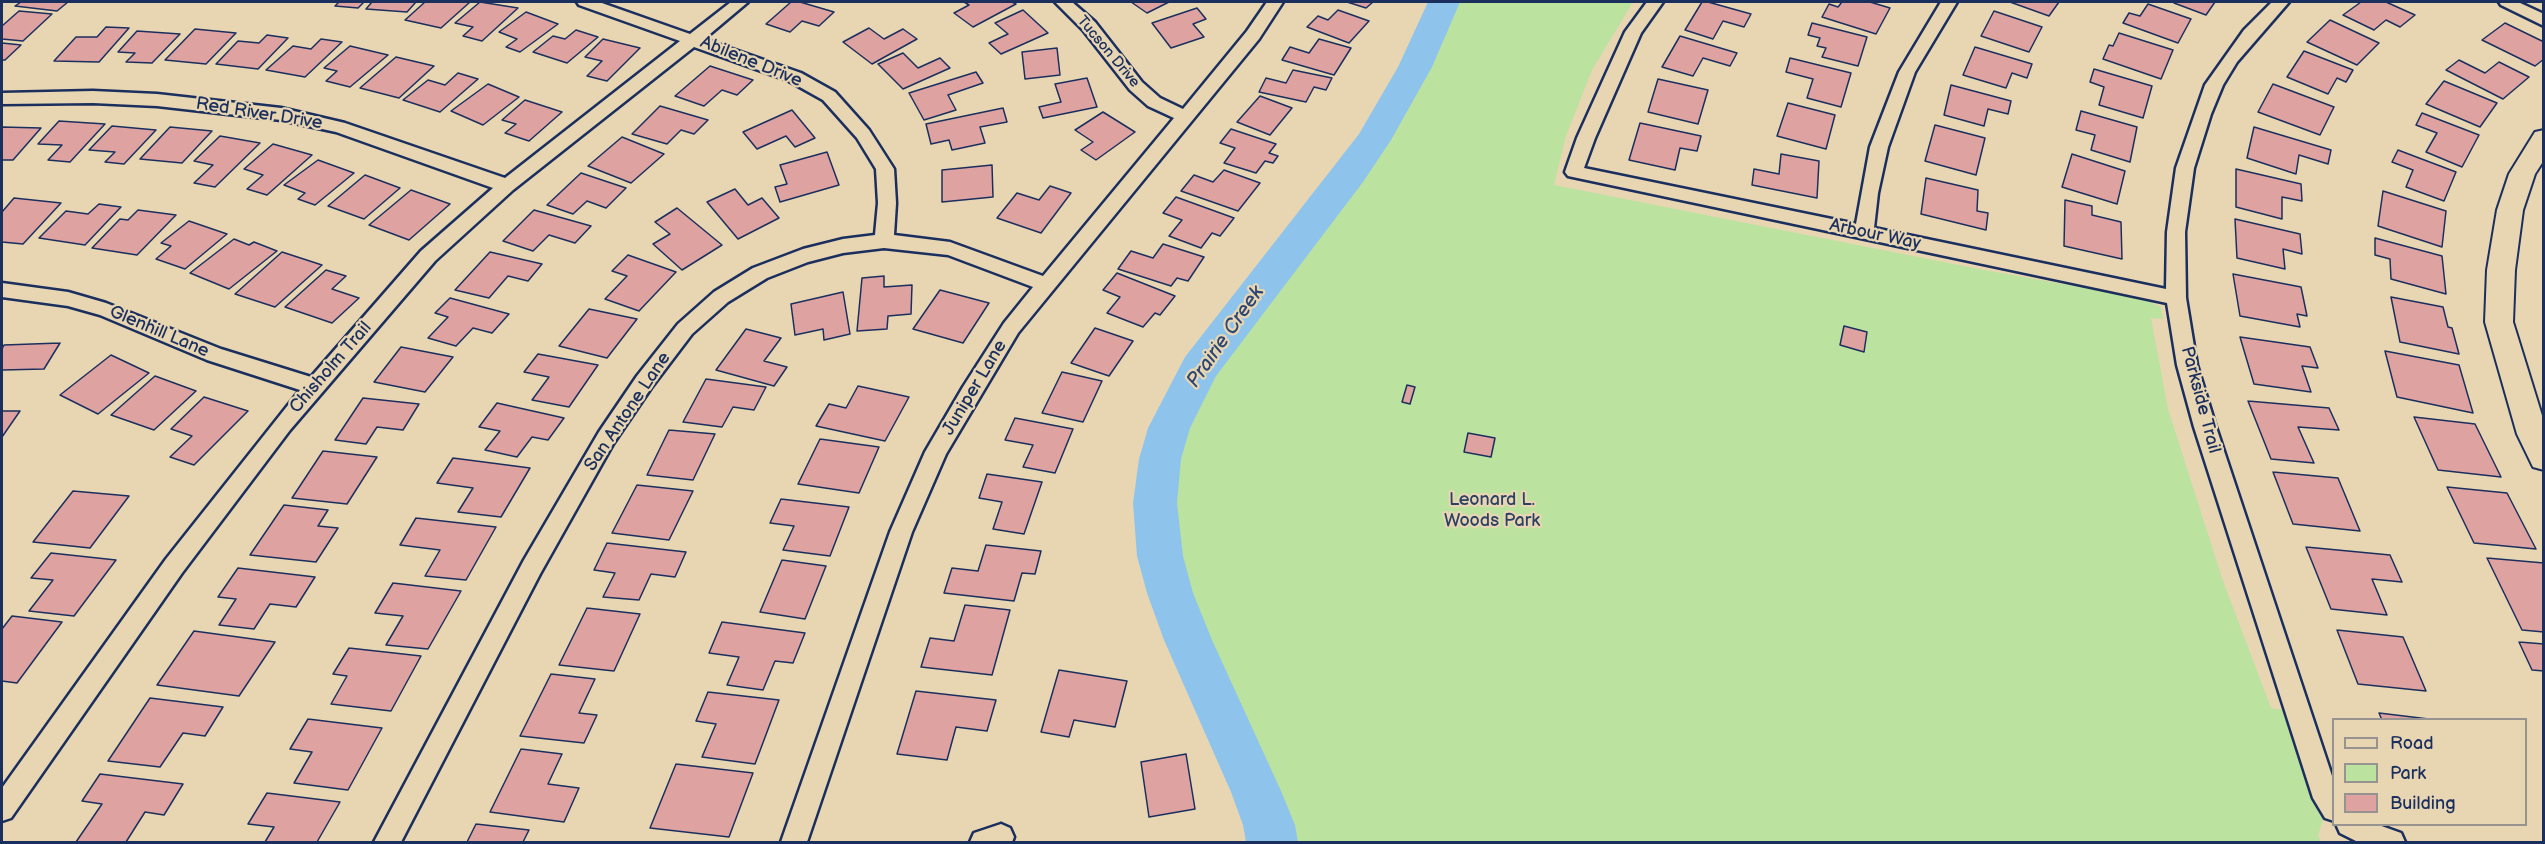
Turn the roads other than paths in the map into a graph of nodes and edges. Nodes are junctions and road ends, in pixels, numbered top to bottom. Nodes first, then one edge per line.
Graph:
1 (585, 2) edge
2 (740, 2) edge
3 (1063, 2) edge
4 (1275, 2) edge
5 (1655, 2) edge
6 (1949, 2) edge
7 (2281, 2) edge
8 (2507, 2) edge
9 (2544, 21) edge
10 (694, 39) junction
11 (2, 98) edge
12 (1186, 117) junction
13 (2544, 138) edge
14 (507, 186) junction
15 (1864, 233) junction
16 (884, 241) junction
17 (1047, 285) junction
18 (2, 290) edge
19 (2176, 298) junction
20 (314, 386) junction
21 (2544, 458) edge
22 (2332, 805) edge
23 (2, 809) edge
24 (2355, 826) edge
25 (799, 842) edge
26 (387, 843) edge
27 (2392, 843) edge

1 - 10 street, Abilene Drive
2 - 10 street, Chisholm Trail
3 - 12 street, Tucson Drive
4 - 12 street, Juniper Lane
5 - 15 street, Arbour Way
6 - 15 street
7 - 19 street, Parkside Trail
8 - 9 street
10 - 14 street, Chisholm Trail
10 - 16 street, Abilene Drive
11 - 14 street, Red River Drive
12 - 17 street, Juniper Lane
13 - 21 street
14 - 20 street, Chisholm Trail
15 - 19 street, Arbour Way
16 - 17 street, San Antone Lane
16 - 26 street, San Antone Lane
17 - 25 street, Juniper Lane
18 - 20 street, Glenhill Lane
19 - 22 street, Parkside Trail
20 - 23 street, Chisholm Trail
24 - 27 street

